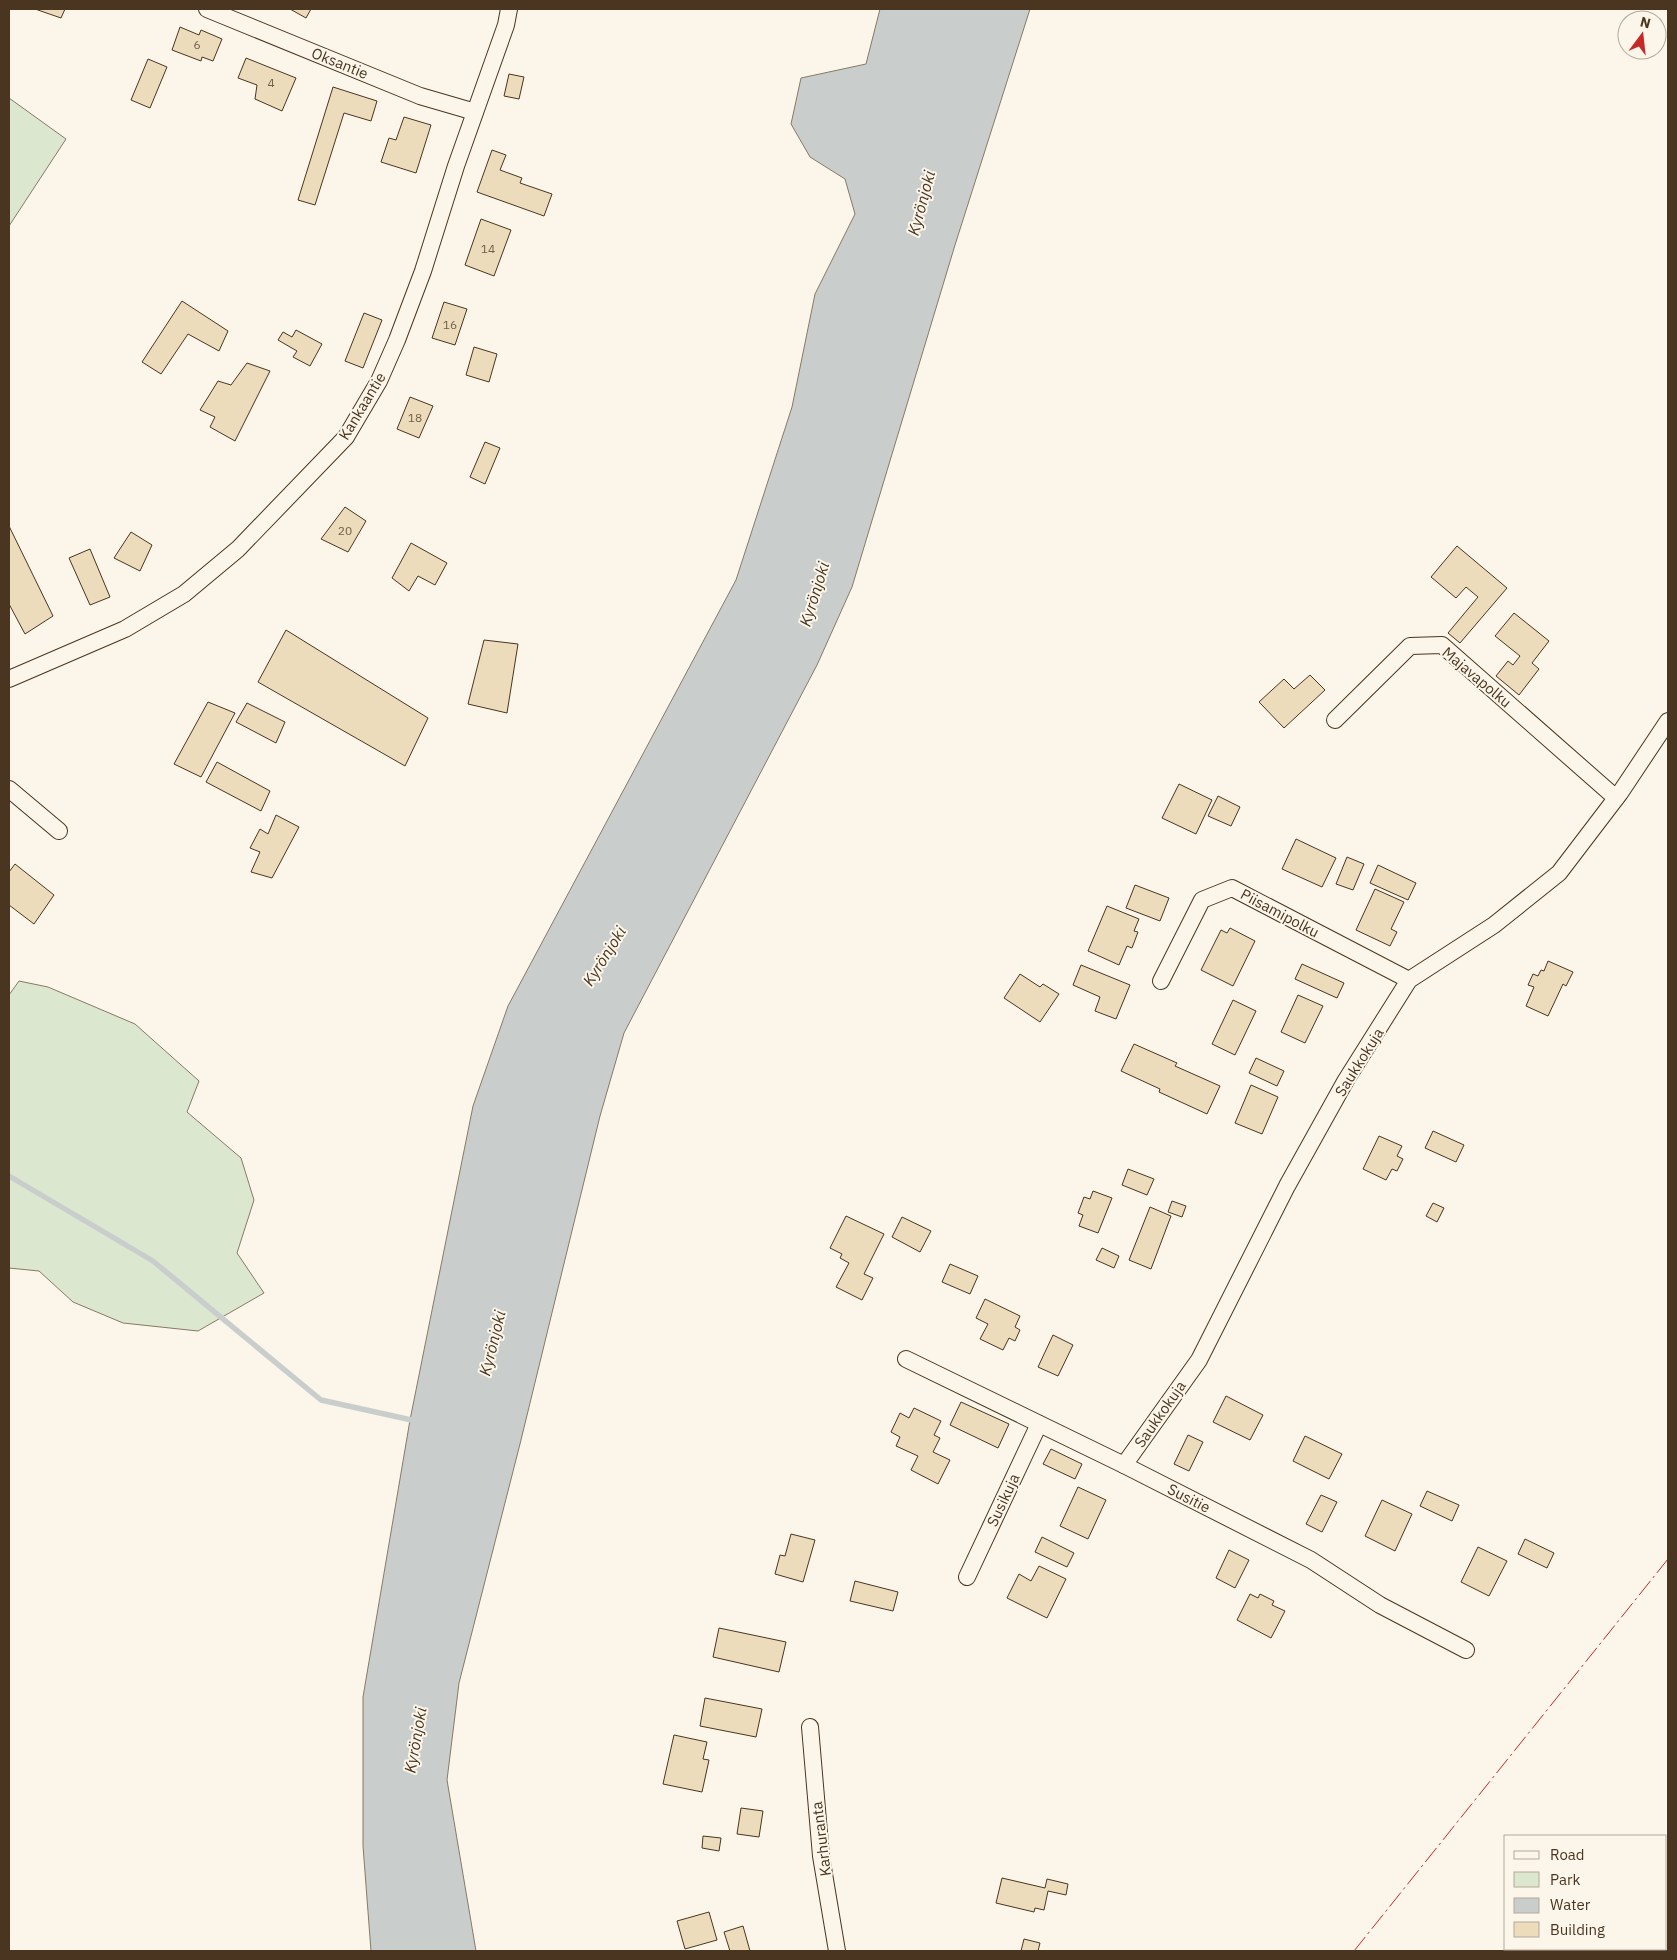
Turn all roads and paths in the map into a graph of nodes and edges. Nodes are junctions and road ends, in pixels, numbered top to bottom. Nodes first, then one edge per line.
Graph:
1 (207, 9) edge
2 (509, 9) edge
3 (475, 112) junction
4 (9, 679) edge
5 (1335, 720) dead end
6 (1668, 722) edge
7 (9, 789) edge
8 (1616, 798) junction
9 (59, 830) dead end
10 (1409, 980) junction
11 (1162, 981) dead end
12 (906, 1359) dead end
13 (1039, 1424) junction
14 (1124, 1465) junction
15 (968, 1577) dead end
16 (1466, 1650) dead end
17 (810, 1727) dead end
18 (837, 1951) edge

1 - 3 street, Oksantie
2 - 3 street, Kankaantie
3 - 4 street, Kankaantie
5 - 8 street, Majavapolku
6 - 8 street, Saukkokuja
7 - 9 street
8 - 10 street, Saukkokuja
10 - 11 street, Piisamipolku
10 - 14 street, Saukkokuja
12 - 13 street, Susitie
13 - 14 street, Susitie
13 - 15 street, Susikuja
14 - 16 street, Susitie
17 - 18 street, Karhuranta

